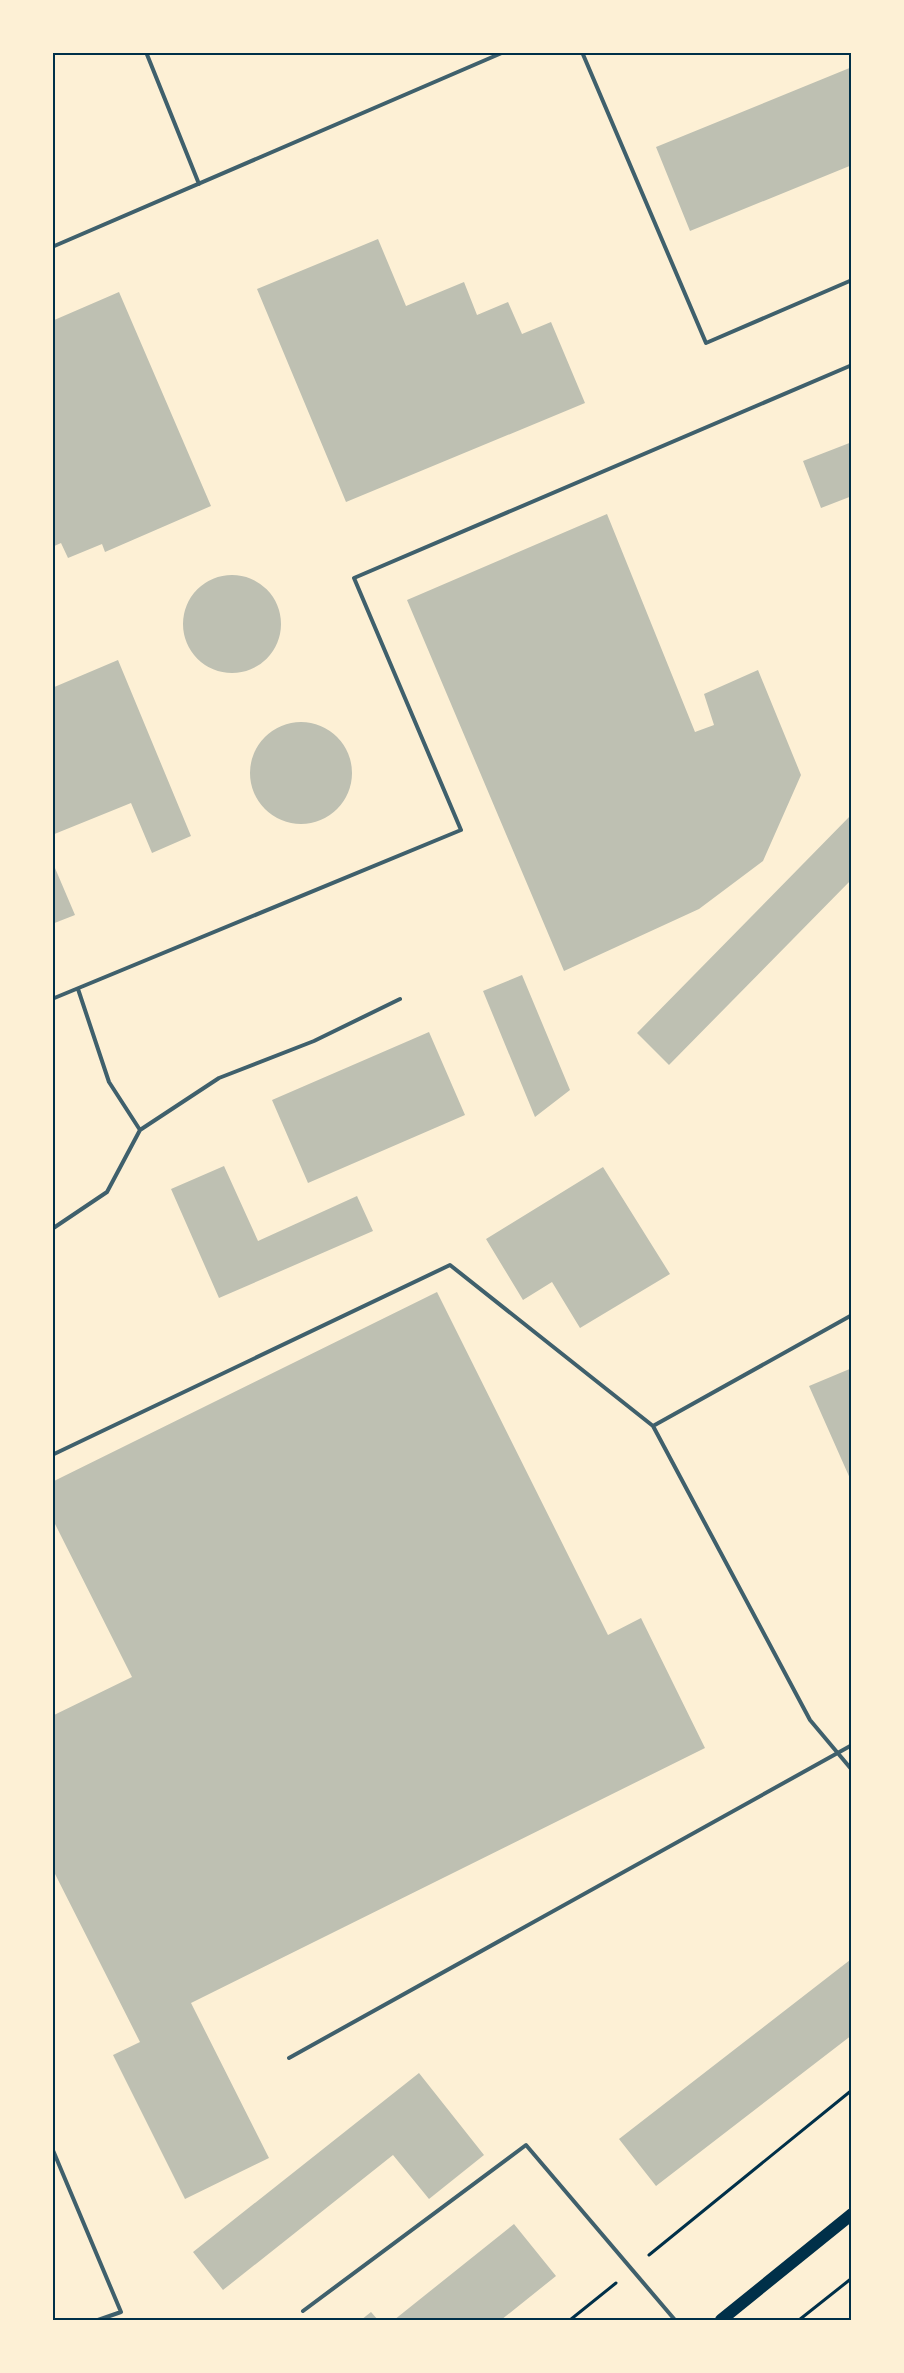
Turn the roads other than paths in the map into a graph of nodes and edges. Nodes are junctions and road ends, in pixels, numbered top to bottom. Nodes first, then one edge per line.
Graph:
1 (146, 52) edge
2 (504, 52) edge
3 (582, 52) edge
4 (199, 184) junction
5 (52, 247) edge
6 (852, 280) edge
7 (852, 365) edge
8 (78, 989) junction
9 (52, 999) edge
10 (400, 999) dead end
11 (140, 1130) junction
12 (52, 1229) edge
13 (852, 1315) edge
14 (653, 1426) junction
15 (52, 1454) edge
16 (852, 1745) edge
17 (837, 1753) junction
18 (852, 1770) edge
19 (289, 2058) dead end
20 (52, 2148) edge
21 (852, 2214) edge
22 (303, 2311) dead end
23 (98, 2320) edge
24 (675, 2320) edge
25 (721, 2320) edge

1 - 4 lane
2 - 4 lane
3 - 6 lane
4 - 5 lane
7 - 8 lane
8 - 9 lane
8 - 11 lane
10 - 11 lane
11 - 12 lane
13 - 14 lane
14 - 15 lane
14 - 17 lane
16 - 17 lane
17 - 18 lane
17 - 19 lane
20 - 23 lane
21 - 25 main road
22 - 24 lane

